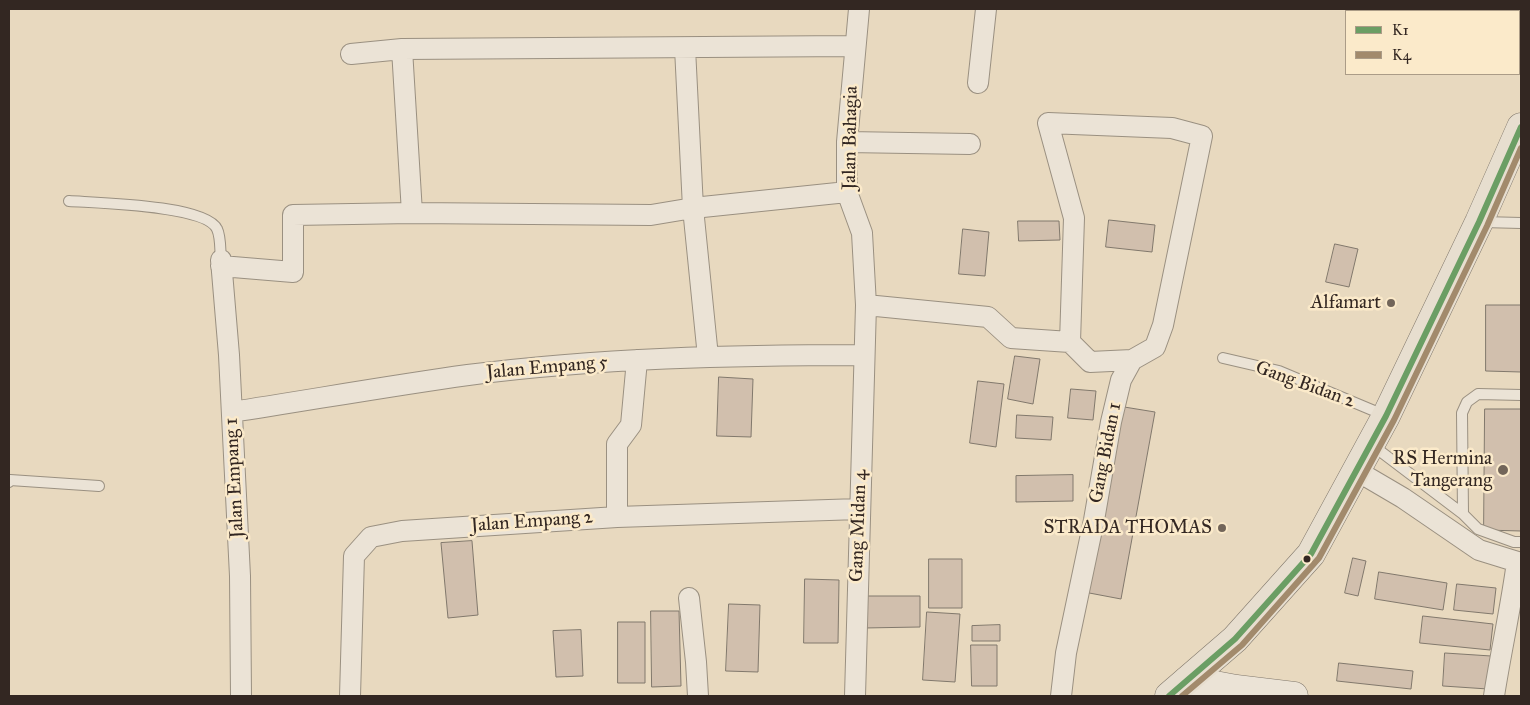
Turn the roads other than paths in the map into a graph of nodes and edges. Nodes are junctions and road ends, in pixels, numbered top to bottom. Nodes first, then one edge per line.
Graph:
1 (858, 9) edge
2 (986, 9) edge
3 (854, 46) junction
4 (685, 48) junction
5 (402, 49) junction
6 (351, 54) dead end
7 (978, 84) dead end
8 (1521, 127) edge
9 (847, 142) junction
10 (970, 144) dead end
11 (847, 192) junction
12 (70, 201) dead end
13 (693, 208) junction
14 (412, 213) junction
15 (1479, 222) junction
16 (1521, 224) edge
17 (221, 263) junction
18 (866, 305) junction
19 (1070, 342) junction
20 (864, 355) junction
21 (708, 357) junction
22 (1223, 358) dead end
23 (637, 360) junction
24 (1132, 360) junction
25 (1521, 395) edge
26 (232, 412) junction
27 (1386, 416) junction
28 (1371, 445) junction
29 (1358, 471) junction
30 (9, 482) edge
31 (99, 486) dead end
32 (859, 509) junction
33 (1463, 514) junction
34 (617, 517) junction
35 (1521, 542) edge
36 (1519, 563) edge
37 (689, 598) dead end
38 (1176, 690) edge
39 (240, 696) edge
40 (350, 696) edge
41 (698, 696) edge
42 (855, 696) edge
43 (1061, 696) edge
44 (1294, 696) edge
45 (1494, 696) edge

1 - 3 street, Jalan Bahagia
2 - 7 street
3 - 4 street
3 - 9 street, Jalan Bahagia
4 - 5 street
4 - 13 street
5 - 6 street
5 - 14 street
8 - 15 highway
9 - 10 street
9 - 11 street, Jalan Bahagia
11 - 13 street
11 - 18 street, Jalan Bahagia
12 - 17 lane
13 - 14 street
13 - 21 street
14 - 17 street
15 - 16 lane
15 - 27 highway
17 - 26 street, Jalan Empang 1
18 - 19 street
18 - 20 street, Jalan Bahagia
19 - 24 street
19 - 24 street
20 - 21 street, Jalan Empang 5
20 - 32 street, Gang Midan 4
21 - 23 street, Jalan Empang 5
22 - 27 lane, Gang Bidan 2
23 - 26 street, Jalan Empang 5
23 - 34 street
24 - 43 street, Gang Bidan 1
25 - 33 lane
26 - 39 street, Jalan Empang 1
27 - 28 highway
28 - 29 highway
28 - 33 lane
29 - 36 street
29 - 38 highway
30 - 31 lane
32 - 34 street, Jalan Empang 2
32 - 42 street, Gang Midan 4
33 - 35 lane
34 - 40 street, Jalan Empang 2
36 - 45 street
37 - 41 street
38 - 44 street

